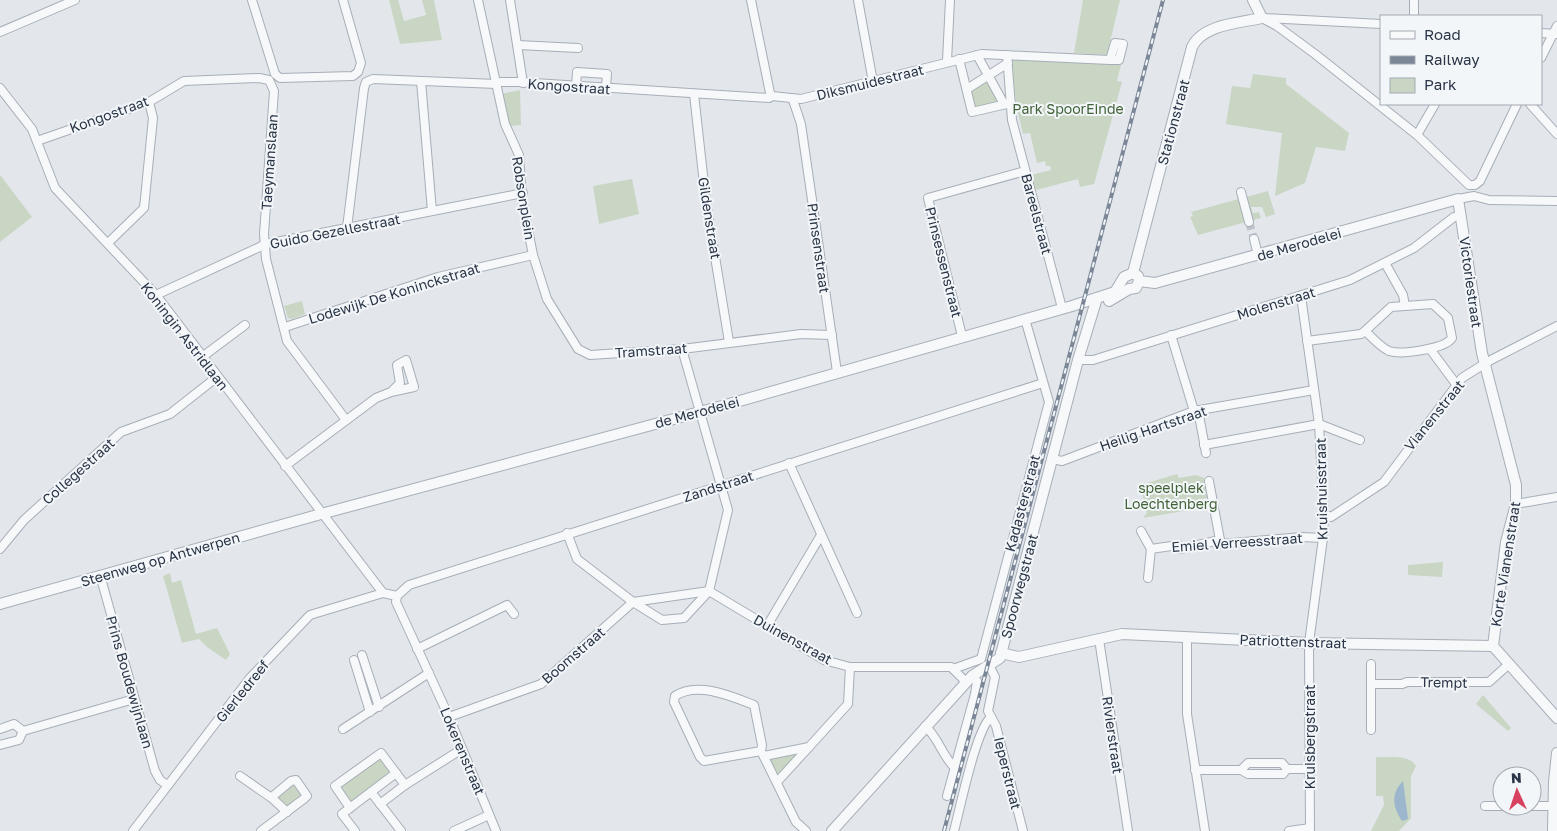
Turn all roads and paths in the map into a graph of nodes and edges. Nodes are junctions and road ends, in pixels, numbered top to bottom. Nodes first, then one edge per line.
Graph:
1 (75, 0) edge
2 (252, 0) edge
3 (343, 0) edge
4 (478, 0) edge
5 (510, 0) edge
6 (751, 0) edge
7 (858, 0) edge
8 (950, 0) edge
9 (1253, 0) edge
10 (1414, 0) edge
11 (1414, 15) edge
12 (1262, 18) junction
13 (1380, 24) edge
14 (1557, 26) edge
15 (0, 32) edge
16 (1542, 33) edge
17 (1555, 34) edge
18 (518, 45) junction
19 (578, 48) dead end
20 (977, 55) junction
21 (1542, 56) edge
22 (959, 59) junction
23 (1007, 59) junction
24 (1110, 60) dead end
25 (947, 62) junction
26 (987, 76) junction
27 (272, 77) junction
28 (421, 81) junction
29 (874, 82) junction
30 (523, 83) junction
31 (496, 84) junction
32 (576, 86) junction
33 (606, 87) junction
34 (0, 88) edge
35 (967, 89) junction
36 (694, 94) junction
37 (772, 96) junction
38 (793, 100) junction
39 (149, 102) junction
40 (1008, 103) junction
41 (1434, 105) edge
42 (1517, 105) edge
43 (1531, 105) edge
44 (1557, 134) edge
45 (1417, 135) junction
46 (37, 141) junction
47 (1025, 170) junction
48 (1241, 192) dead end
49 (523, 193) junction
50 (1458, 200) junction
51 (1557, 201) edge
52 (432, 211) junction
53 (1461, 215) junction
54 (1249, 222) tunnel mouth
55 (347, 228) junction
56 (1254, 239) tunnel mouth
57 (108, 243) junction
58 (266, 244) junction
59 (533, 255) junction
60 (1258, 255) junction
61 (1385, 264) junction
62 (1136, 277) junction
63 (1123, 280) junction
64 (1129, 289) junction
65 (156, 295) junction
66 (1301, 296) junction
67 (1099, 302) junction
68 (1405, 306) junction
69 (1067, 307) junction
70 (1025, 319) junction
71 (245, 325) dead end
72 (1557, 326) edge
73 (285, 327) junction
74 (1365, 331) junction
75 (832, 335) junction
76 (1171, 335) junction
77 (962, 336) junction
78 (1307, 341) junction
79 (730, 342) junction
80 (682, 349) junction
81 (1430, 349) junction
82 (202, 357) junction
83 (1078, 360) junction
84 (1485, 365) junction
85 (837, 372) junction
86 (217, 377) junction
87 (1043, 383) junction
88 (1456, 384) junction
89 (1314, 390) junction
90 (392, 392) dead end
91 (1196, 410) junction
92 (699, 411) junction
93 (346, 420) junction
94 (1319, 424) junction
95 (1360, 440) dead end
96 (1052, 459) junction
97 (790, 463) junction
98 (285, 466) junction
99 (1210, 481) dead end
100 (720, 485) junction
101 (1557, 497) edge
102 (1516, 504) junction
103 (321, 514) junction
104 (1324, 514) junction
105 (1141, 531) dead end
106 (567, 533) junction
107 (821, 535) junction
108 (1323, 538) junction
109 (1220, 540) junction
110 (0, 549) edge
111 (1151, 549) junction
112 (100, 575) junction
113 (1148, 578) dead end
114 (380, 590) junction
115 (709, 591) junction
116 (397, 596) junction
117 (633, 602) junction
118 (0, 604) edge
119 (857, 613) dead end
120 (514, 614) dead end
121 (767, 626) junction
122 (1187, 637) junction
123 (1099, 639) junction
124 (1309, 643) junction
125 (1493, 646) junction
126 (417, 649) junction
127 (1001, 653) junction
128 (362, 655) dead end
129 (354, 660) dead end
130 (1372, 664) dead end
131 (1510, 664) junction
132 (989, 665) junction
133 (850, 667) junction
134 (953, 669) junction
135 (429, 672) junction
136 (969, 679) junction
137 (1371, 684) junction
138 (134, 699) junction
139 (378, 706) junction
140 (370, 712) junction
141 (449, 717) junction
142 (991, 717) junction
143 (1557, 718) edge
144 (925, 726) junction
145 (0, 729) edge
146 (343, 729) dead end
147 (1371, 730) dead end
148 (22, 731) junction
149 (0, 745) edge
150 (809, 747) junction
151 (462, 749) junction
152 (1557, 753) edge
153 (762, 754) junction
154 (955, 768) junction
155 (1309, 769) junction
156 (1195, 770) junction
157 (396, 773) junction
158 (240, 776) dead end
159 (777, 782) junction
160 (168, 785) junction
161 (405, 785) junction
162 (371, 792) junction
163 (947, 796) dead end
164 (272, 799) junction
165 (380, 804) junction
166 (1486, 806) dead end
167 (1492, 806) edge
168 (1542, 806) edge
169 (1553, 806) junction
170 (350, 808) junction
171 (287, 812) junction
172 (489, 815) junction
173 (1310, 829) edge
174 (133, 831) edge
175 (261, 831) edge
176 (354, 831) edge
177 (401, 831) edge
178 (454, 831) edge
179 (496, 831) edge
180 (806, 831) edge
181 (832, 831) edge
182 (954, 831) edge
183 (1023, 831) edge
184 (1128, 831) edge
185 (1204, 831) edge
186 (1289, 831) edge
187 (1553, 831) edge

1 - 15 street
2 - 27 street, Taeymanslaan
3 - 27 street, Kongostraat
4 - 31 street, Robsonplein
5 - 18 street
6 - 37 street
7 - 29 street
8 - 25 street
9 - 12 street
10 - 11 street
12 - 13 street
12 - 45 street
12 - 62 street, Stationstraat
14 - 17 street
16 - 17 street
17 - 21 street
18 - 19 street
18 - 30 street
20 - 22 street, Diksmuidestraat
20 - 23 street, Diksmuidestraat
20 - 26 street
22 - 25 street, Diksmuidestraat
22 - 35 street
23 - 24 street, Diksmuidestraat
23 - 26 street
23 - 40 street, Bareelstraat
25 - 29 street, Diksmuidestraat
26 - 35 street
26 - 40 street
27 - 39 street, Kongostraat
27 - 58 street, Taeymanslaan
28 - 31 street, Kongostraat
28 - 52 street
28 - 55 street, Kongostraat
29 - 38 street, Diksmuidestraat
30 - 31 street, Kongostraat
30 - 32 street, Kongostraat
31 - 49 street, Robsonplein
32 - 33 street, Kongostraat
32 - 33 street
33 - 36 street, Kongostraat
34 - 46 street, Koningin Astridlaan
35 - 40 street
36 - 37 street, Kongostraat
36 - 79 street, Gildenstraat
37 - 38 street, Kongostraat
38 - 75 street, Prinsenstraat
39 - 46 street, Kongostraat
39 - 57 street
40 - 47 street, Bareelstraat
41 - 45 street
42 - 45 street
43 - 44 street
46 - 57 street, Koningin Astridlaan
47 - 69 street, Bareelstraat
47 - 77 street, Prinsessenstraat
48 - 54 street
49 - 52 street, Guido Gezellestraat
49 - 59 street, Robsonplein
50 - 51 street
50 - 53 street, Victoriestraat
50 - 60 street, de Merodelei
52 - 55 street, Guido Gezellestraat
53 - 61 street, Molenstraat
53 - 84 street, Victoriestraat
55 - 58 street, Guido Gezellestraat
56 - 60 street
57 - 65 street, Koningin Astridlaan
58 - 65 street, Guido Gezellestraat
58 - 73 street, Taeymanslaan
59 - 73 street, Lodewijk De Koninckstraat
59 - 80 street, Tramstraat
60 - 62 street, de Merodelei
61 - 66 street, Molenstraat
61 - 68 street
62 - 63 street, de Merodelei
62 - 64 street, de Merodelei
63 - 64 street
63 - 67 street, de Merodelei
64 - 67 street, de Merodelei
65 - 82 street, Koningin Astridlaan
66 - 76 street, Molenstraat
66 - 78 street, Kruishuisstraat
67 - 69 street, de Merodelei
67 - 83 street, Spoorwegstraat
68 - 74 street
68 - 81 street
69 - 70 street, de Merodelei
70 - 77 street, de Merodelei
70 - 87 street, Kadasterstraat
71 - 82 street
72 - 84 street, Vianenstraat
73 - 93 street, Taeymanslaan
74 - 78 street
74 - 81 street
75 - 79 street, Tramstraat
75 - 85 street, Prinsenstraat
76 - 83 street, Molenstraat
76 - 91 street
77 - 85 street, de Merodelei
78 - 89 street, Kruishuisstraat
79 - 80 street, Tramstraat
80 - 92 street
81 - 88 street
82 - 86 street, Koningin Astridlaan
83 - 96 street, Spoorwegstraat
84 - 88 street, Vianenstraat
84 - 102 street, Korte Vianenstraat
85 - 92 street, de Merodelei
86 - 98 street, Koningin Astridlaan
86 - 110 street, Collegestraat
87 - 97 street, Zandstraat
87 - 134 street, Kadasterstraat
88 - 104 street, Vianenstraat
89 - 91 street, Heilig Hartstraat
89 - 94 street, Kruishuisstraat
90 - 93 street
91 - 94 street
91 - 96 street, Heilig Hartstraat
92 - 100 street
92 - 103 street, de Merodelei
93 - 98 street
94 - 95 street, Kruishuisstraat
94 - 104 street, Kruishuisstraat
96 - 127 street, Spoorwegstraat
97 - 100 street, Zandstraat
97 - 107 street
98 - 103 street, Koningin Astridlaan
99 - 109 street
100 - 106 street, Zandstraat
100 - 115 street
101 - 102 street
102 - 125 street, Korte Vianenstraat
103 - 112 street, Steenweg op Antwerpen
103 - 114 street
104 - 108 street, Kruishuisstraat
105 - 111 street, Emiel Verreesstraat
106 - 116 street, Zandstraat
106 - 117 street
107 - 119 street
107 - 121 street
108 - 109 street, Emiel Verreesstraat
108 - 124 street, Kruishuisstraat
109 - 111 street, Emiel Verreesstraat
111 - 113 street, Emiel Verreesstraat
112 - 118 street, Steenweg op Antwerpen
112 - 138 street, Prins Boudewijnlaan
114 - 116 street
114 - 160 street, Gierledreef
115 - 117 street
115 - 117 street
115 - 121 street, Duinenstraat
116 - 126 street, Lokerenstraat
117 - 141 street, Boomstraat
120 - 126 street
121 - 133 street, Duinenstraat
122 - 123 street, Patriottenstraat
122 - 124 street, Patriottenstraat
122 - 156 street
123 - 127 street, Patriottenstraat
123 - 184 street, Rivierstraat
124 - 125 street, Patriottenstraat
124 - 155 street, Kruisbergstraat
125 - 131 street
126 - 135 street, Lokerenstraat
127 - 132 street, Spoorwegstraat
128 - 139 street
129 - 140 street
130 - 137 street
131 - 137 street, Trempt
131 - 143 street
132 - 136 street, Spoorwegstraat
132 - 142 street
133 - 134 street, Duinenstraat
133 - 150 street
134 - 136 street
135 - 139 street
135 - 141 street, Lokerenstraat
136 - 144 street, Spoorwegstraat
136 - 154 street
137 - 147 street
138 - 148 street
138 - 160 street, Prins Boudewijnlaan
139 - 140 street
140 - 146 street
141 - 151 street, Lokerenstraat
142 - 182 street
142 - 183 street, Ieperstraat
144 - 154 street
144 - 181 street, Spoorwegstraat
145 - 148 street
148 - 149 street
150 - 153 street
150 - 159 street
151 - 161 street
151 - 172 street, Lokerenstraat
152 - 169 street
153 - 153 street
153 - 159 street
154 - 163 street
155 - 156 street
155 - 173 street, Kruisbergstraat
156 - 185 street
157 - 161 street
157 - 162 street
157 - 170 street
158 - 164 street
159 - 180 street
160 - 174 street, Gierledreef
161 - 165 street
162 - 165 street
162 - 170 street
164 - 171 street
164 - 171 street
165 - 177 street
166 - 167 street
168 - 169 street
169 - 187 street
170 - 176 street
171 - 175 street
172 - 178 street
172 - 179 street, Lokerenstraat
173 - 186 street

